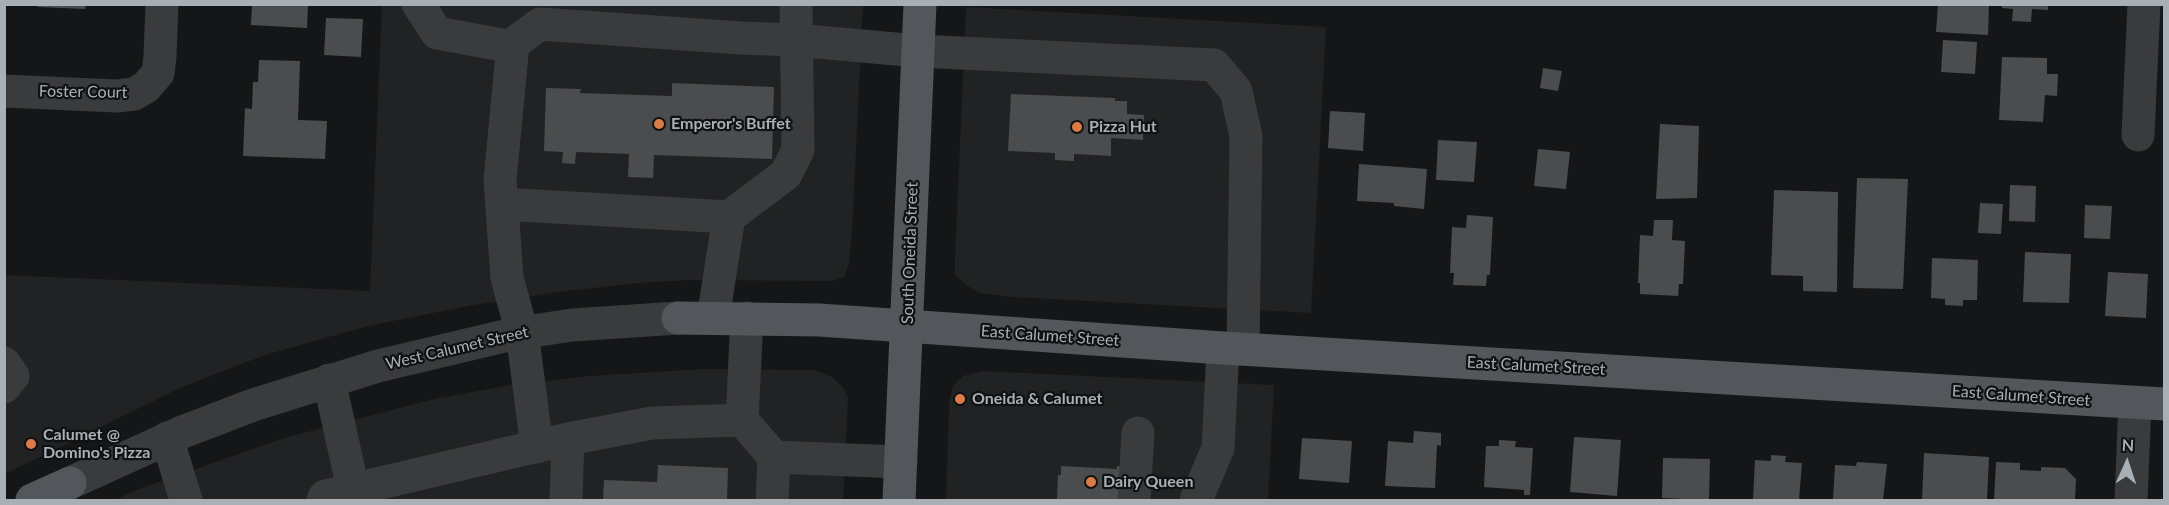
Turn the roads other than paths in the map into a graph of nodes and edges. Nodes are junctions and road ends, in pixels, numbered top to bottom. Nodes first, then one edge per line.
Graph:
1 (162, 4) edge
2 (418, 4) edge
3 (796, 4) edge
4 (920, 4) edge
5 (2144, 4) edge
6 (795, 40) junction
7 (513, 47) junction
8 (918, 51) junction
9 (4, 90) edge
10 (2138, 135) dead end
11 (502, 204) junction
12 (729, 217) junction
13 (678, 318) joint
14 (713, 318) junction
15 (747, 318) junction
16 (907, 327) junction
17 (522, 332) junction
18 (1233, 348) junction
19 (4, 363) edge
20 (329, 380) junction
21 (4, 387) edge
22 (2150, 404) edge
23 (742, 420) junction
24 (1138, 433) dead end
25 (167, 438) junction
26 (568, 439) junction
27 (537, 447) junction
28 (774, 457) junction
29 (901, 462) junction
30 (70, 483) joint
31 (353, 489) junction
32 (32, 501) edge
33 (186, 501) edge
34 (322, 501) edge
35 (566, 501) edge
36 (772, 501) edge
37 (899, 501) edge
38 (1134, 501) edge
39 (1196, 501) edge
40 (2131, 501) edge

1 - 9 street, Foster Court
2 - 7 street
3 - 6 street
4 - 8 main road, South Oneida Street
5 - 10 street
6 - 7 street
6 - 8 street
6 - 12 street
7 - 11 street
8 - 16 main road, South Oneida Street
8 - 18 street
11 - 12 street
11 - 17 street
12 - 14 street
13 - 14 main road, West Calumet Street
13 - 17 street, West Calumet Street
14 - 15 main road, West Calumet Street
15 - 16 main road, West Calumet Street
15 - 23 street
16 - 18 main road, East Calumet Street
16 - 29 main road, South Oneida Street
17 - 20 street, West Calumet Street
17 - 27 street
18 - 22 main road, East Calumet Street
18 - 39 street
19 - 21 street
20 - 25 street, West Calumet Street
20 - 31 street
22 - 40 street
23 - 26 street
23 - 28 street
24 - 38 street
25 - 30 street, West Calumet Street
25 - 33 street
26 - 27 street
26 - 35 street
27 - 31 street
28 - 29 street
28 - 36 street
29 - 37 main road, South Oneida Street
30 - 32 main road, West Calumet Street
31 - 34 street

